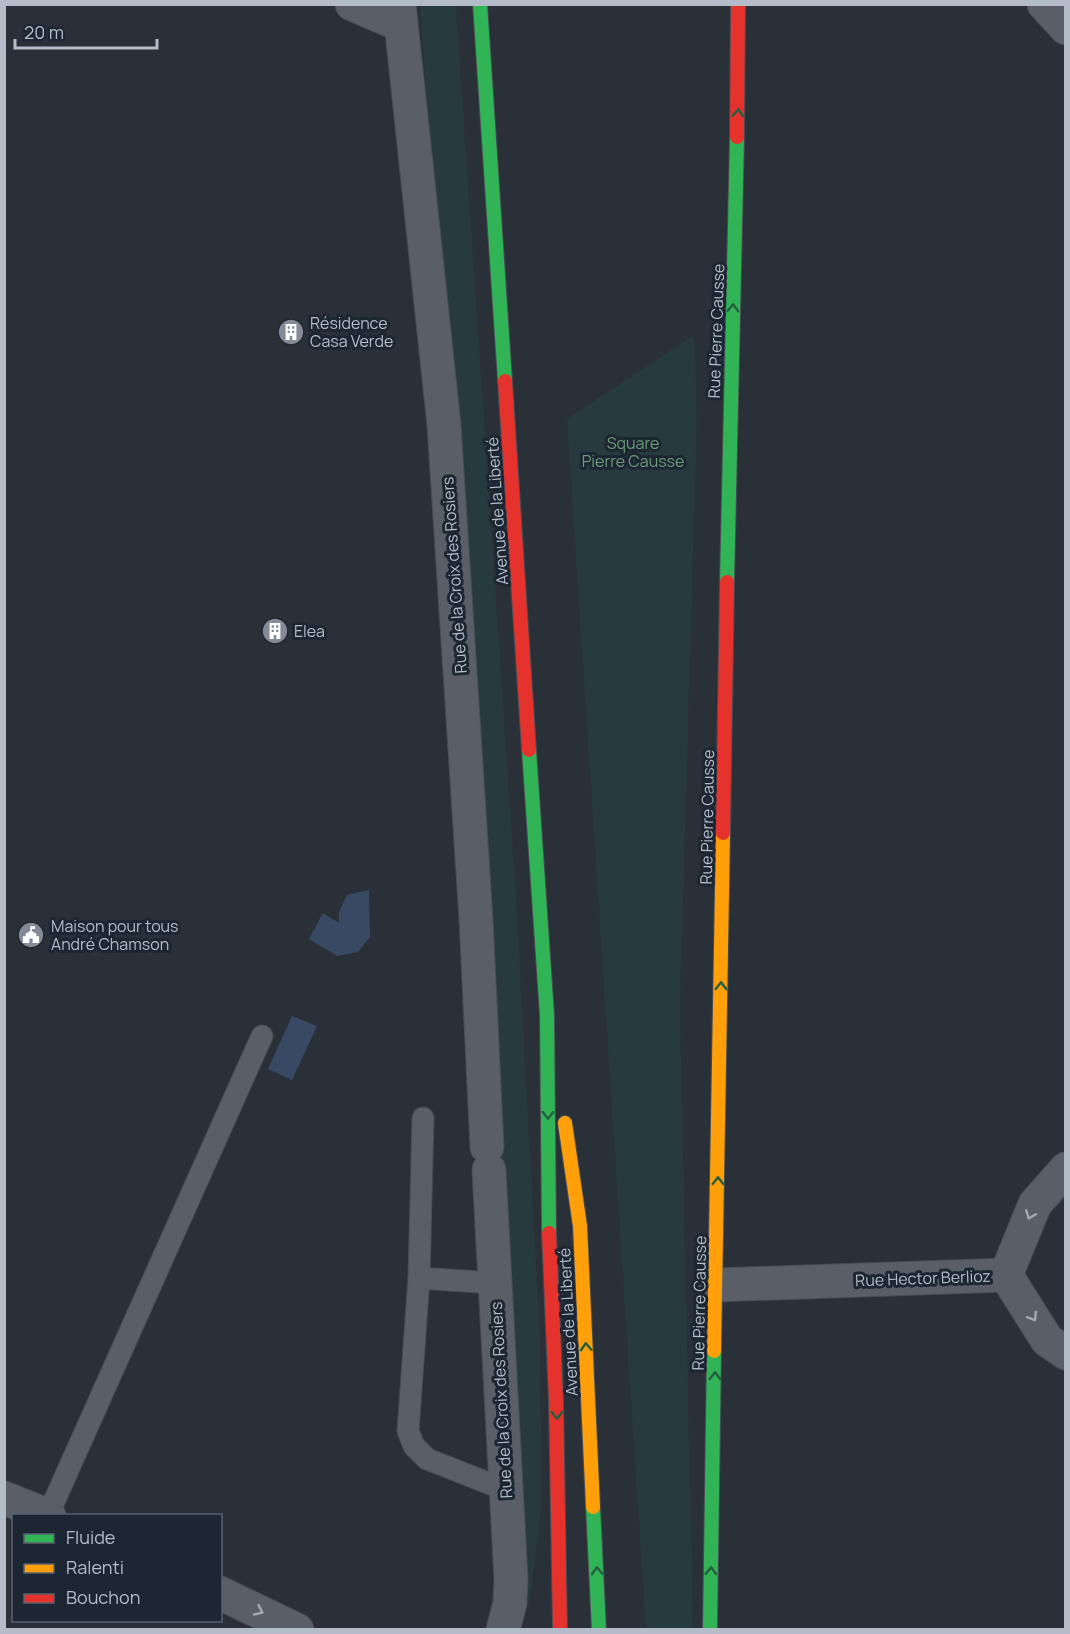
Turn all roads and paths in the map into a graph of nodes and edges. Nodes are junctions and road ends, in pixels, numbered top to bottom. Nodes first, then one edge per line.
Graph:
1 (352, 4) edge
2 (480, 4) edge
3 (738, 4) edge
4 (1044, 4) edge
5 (400, 15) edge
6 (1065, 28) edge
7 (547, 1015) junction
8 (262, 1035) dead end
9 (423, 1118) dead end
10 (1065, 1169) edge
11 (1006, 1275) junction
12 (419, 1278) junction
13 (494, 1283) junction
14 (716, 1285) junction
15 (1065, 1353) edge
16 (506, 1490) junction
17 (4, 1498) edge
18 (46, 1514) edge
19 (49, 1514) edge
20 (222, 1594) edge
21 (561, 1606) junction
22 (297, 1629) edge
23 (503, 1629) edge
24 (555, 1629) edge
25 (560, 1629) edge
26 (599, 1629) edge
27 (710, 1629) edge

1 - 5 street
2 - 7 main road, Avenue de la Liberté
14 -> 3 main road, Rue Pierre Causse
4 - 6 street
5 - 13 street, Rue de la Croix des Rosiers
7 -> 21 main road, Avenue de la Liberté
26 -> 7 main road, Avenue de la Liberté
8 - 19 lane
9 - 12 lane
10 -> 11 street, Rue Hector Berlioz
11 - 14 street, Rue Hector Berlioz
11 -> 15 street
12 - 13 lane
12 - 16 lane
13 - 16 street, Rue de la Croix des Rosiers
27 -> 14 main road, Rue Pierre Causse
16 - 23 street, Rue de la Croix des Rosiers
17 - 18 street
20 -> 22 street
21 - 24 main road, Avenue de la Liberté
21 - 25 main road, Avenue de la Liberté

